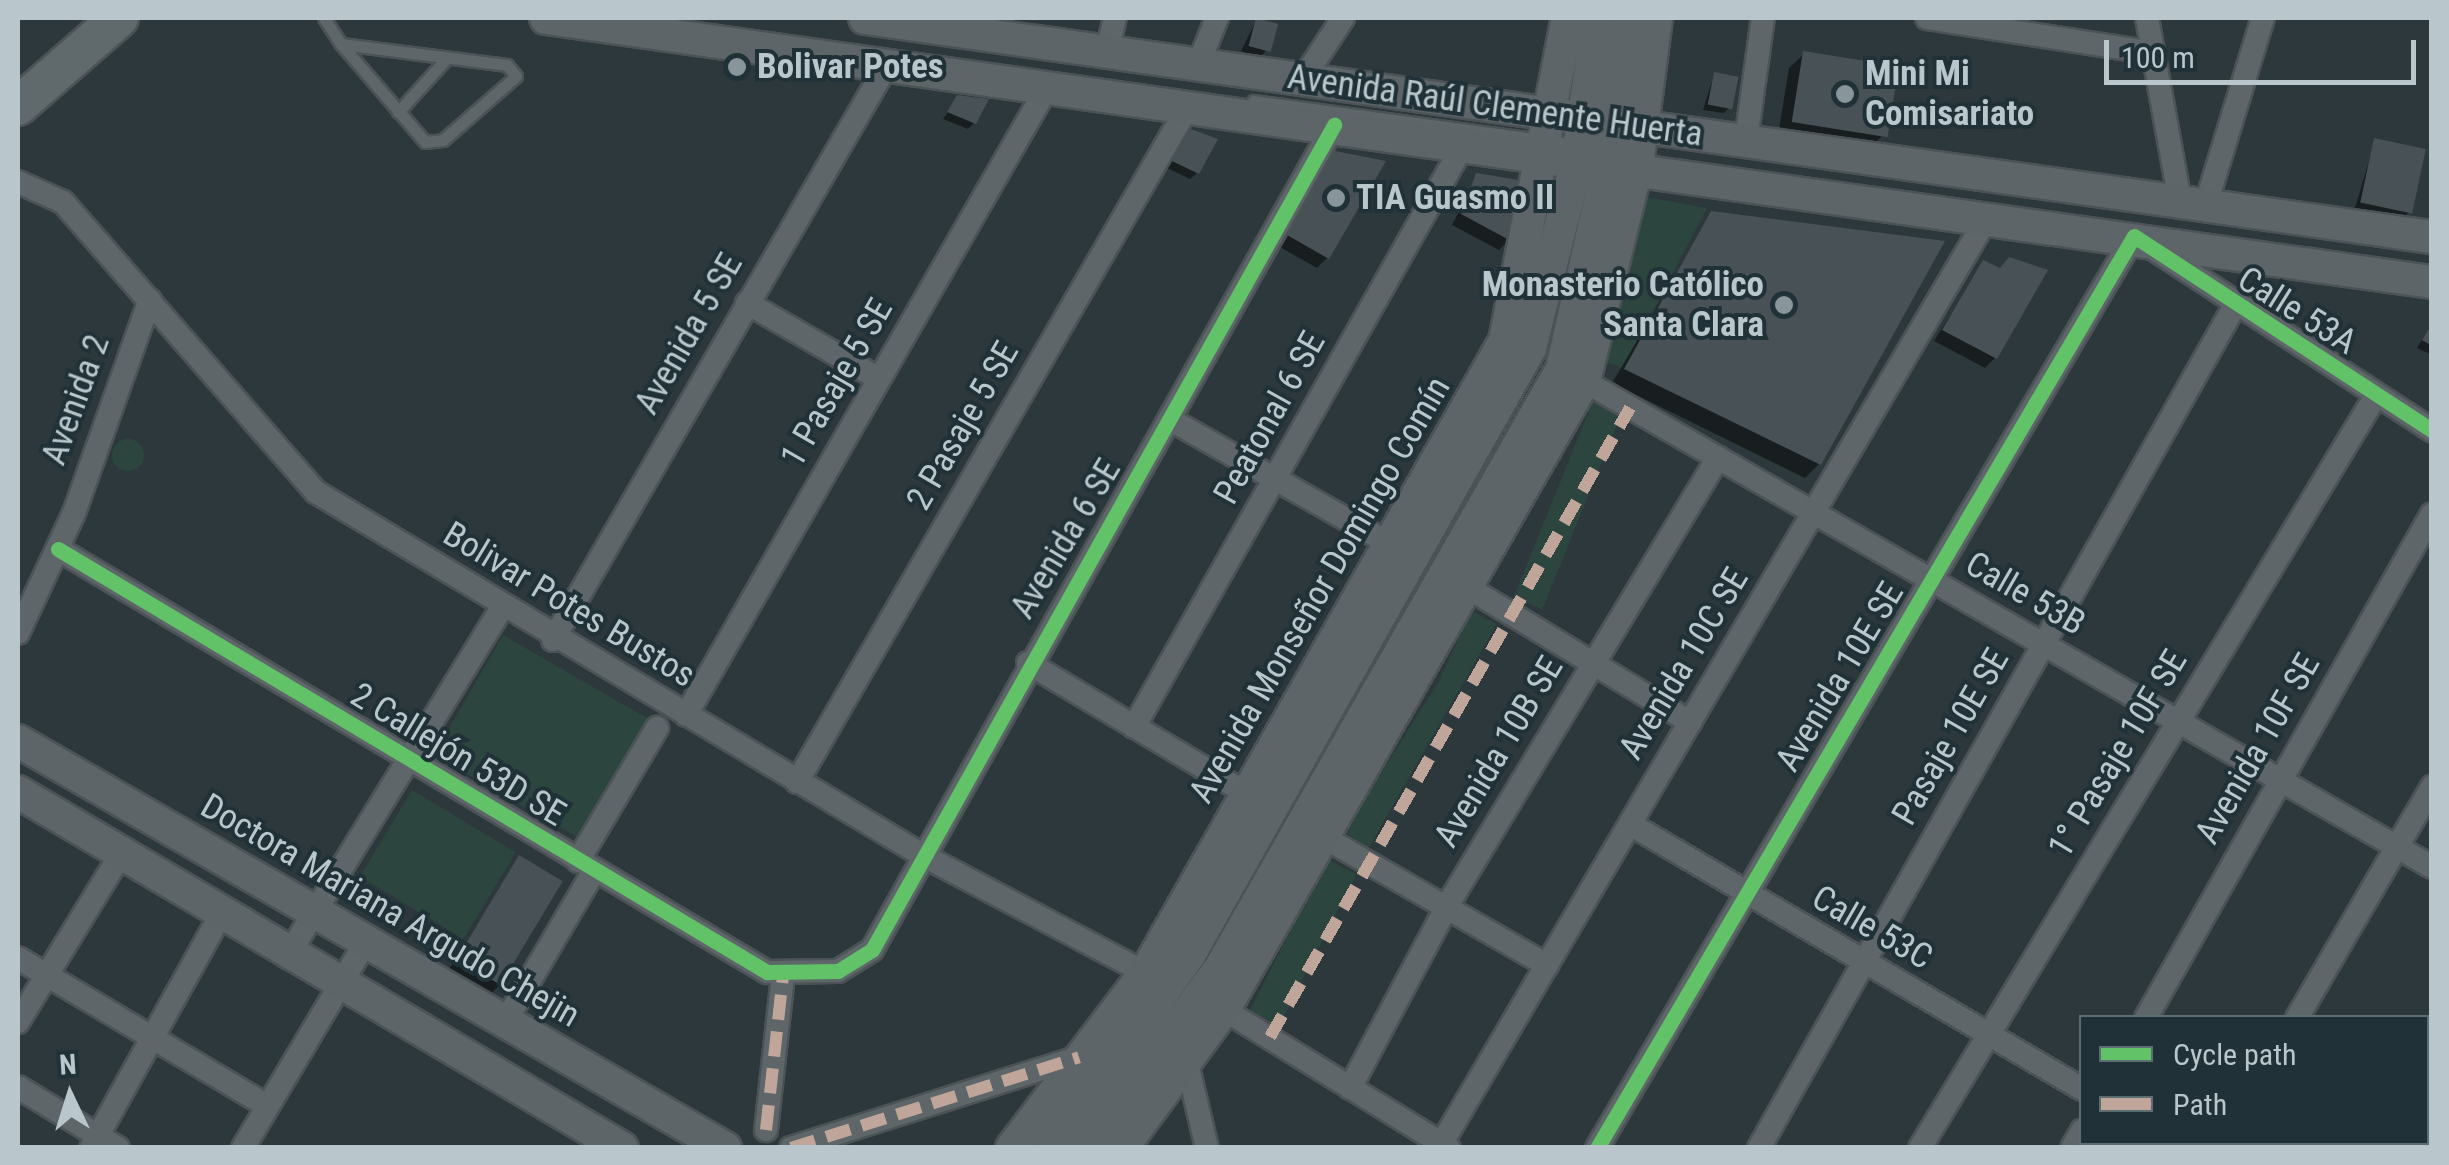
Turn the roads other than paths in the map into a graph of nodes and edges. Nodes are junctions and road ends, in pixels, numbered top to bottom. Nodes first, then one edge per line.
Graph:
1 (119, 18) edge
2 (324, 18) edge
3 (546, 18) edge
4 (634, 18) edge
5 (864, 18) edge
6 (1115, 18) edge
7 (1217, 18) edge
8 (1343, 18) edge
9 (1568, 18) edge
10 (1598, 18) edge
11 (1628, 18) edge
12 (1656, 18) edge
13 (1763, 18) edge
14 (1927, 18) edge
15 (2147, 18) edge
16 (2262, 18) edge
17 (952, 24) edge
18 (342, 44) junction
19 (1107, 52) junction
20 (2153, 53) junction
21 (447, 58) junction
22 (887, 65) junction
23 (1198, 65) junction
24 (1304, 80) junction
25 (1048, 86) junction
26 (1189, 105) junction
27 (18, 106) edge
28 (398, 112) junction
29 (1334, 125) junction
30 (1746, 140) junction
31 (1465, 142) junction
32 (1596, 143) junction
33 (18, 182) edge
34 (2193, 202) junction
35 (1988, 216) junction
36 (2134, 236) junction
37 (2432, 237) edge
38 (2432, 274) edge
39 (2432, 282) edge
40 (150, 300) junction
41 (747, 302) junction
42 (2233, 308) junction
43 (880, 379) junction
44 (1584, 381) junction
45 (2375, 397) junction
46 (1171, 420) junction
47 (2432, 430) edge
48 (1718, 458) junction
49 (1276, 479) junction
50 (1814, 513) junction
51 (2432, 514) edge
52 (1492, 518) junction
53 (1388, 543) junction
54 (58, 550) junction
55 (1931, 580) junction
56 (1467, 587) junction
57 (501, 610) junction
58 (18, 633) edge
59 (554, 640) junction
60 (2043, 644) junction
61 (1028, 663) junction
62 (1594, 664) junction
63 (686, 716) junction
64 (1690, 722) junction
65 (2178, 722) junction
66 (657, 728) dead end
67 (1134, 728) junction
68 (18, 741) edge
69 (409, 762) junction
70 (2280, 780) junction
71 (798, 782) junction
72 (2432, 787) edge
73 (18, 792) edge
74 (1250, 794) junction
75 (1630, 824) junction
76 (1325, 838) junction
77 (2396, 847) junction
78 (922, 855) junction
79 (118, 857) junction
80 (586, 866) junction
81 (2432, 867) edge
82 (1746, 895) junction
83 (1447, 906) junction
84 (316, 915) junction
85 (220, 916) junction
86 (365, 944) junction
87 (287, 956) junction
88 (18, 958) edge
89 (1863, 963) junction
90 (1548, 965) junction
91 (45, 974) junction
92 (783, 976) junction
93 (1158, 979) junction
94 (337, 987) junction
95 (1212, 1002) junction
96 (2148, 1015) edge
97 (2299, 1015) edge
98 (18, 1022) edge
99 (504, 1024) junction
100 (1988, 1036) junction
101 (153, 1037) junction
102 (1079, 1057) junction
103 (1186, 1063) junction
104 (18, 1087) edge
105 (2079, 1087) edge
106 (1350, 1088) junction
107 (267, 1106) junction
108 (766, 1130) dead end
109 (102, 1143) edge
110 (255, 1143) edge
111 (1444, 1146) edge
112 (622, 1148) edge
113 (725, 1148) edge
114 (791, 1148) edge
115 (1012, 1148) edge
116 (1051, 1148) edge
117 (1086, 1148) edge
118 (1122, 1148) edge
119 (1207, 1148) edge
120 (1596, 1148) edge
121 (1758, 1148) edge
122 (1920, 1148) edge

1 - 27 main road
2 - 18 lane
3 - 22 main road, Avenida Raúl Clemente Huerta
4 - 32 lane
5 - 17 main road, Avenida Raúl Clemente Huerta
6 - 19 street
7 - 23 street
8 - 24 street
9 - 32 main road, Avenida Monseñor Domingo Comín
10 - 32 main road, Avenida Monseñor Domingo Comín
11 - 32 main road, Avenida Monseñor Domingo Comín
12 - 32 main road, Avenida Monseñor Domingo Comín
13 - 30 street
14 - 20 street
15 - 20 street
16 - 34 street
17 - 19 main road, Avenida Raúl Clemente Huerta
18 - 21 lane
18 - 28 lane
19 - 23 main road, Avenida Raúl Clemente Huerta
20 - 34 street
21 - 28 lane
21 - 28 lane
22 - 25 main road, Avenida Raúl Clemente Huerta
22 - 41 street, Avenida 5 SE
23 - 24 main road, Avenida Raúl Clemente Huerta
24 - 32 main road, Avenida Raúl Clemente Huerta
25 - 26 main road, Avenida Raúl Clemente Huerta
25 - 43 street, 1 Pasaje 5 SE
26 - 29 main road, Avenida Raúl Clemente Huerta
26 - 71 street, 2 Pasaje 5 SE
29 - 31 main road, Avenida Raúl Clemente Huerta
29 - 46 street, Avenida 6 SE
30 - 32 main road, Avenida Raúl Clemente Huerta
30 - 34 main road, Avenida Raúl Clemente Huerta
31 - 32 main road, Avenida Raúl Clemente Huerta
31 - 49 street, Peatonal 6 SE
32 - 35 main road, Avenida Raúl Clemente Huerta
32 - 38 lane
32 - 44 main road, Avenida Monseñor Domingo Comín
32 - 52 main road, Avenida Monseñor Domingo Comín
32 - 53 main road, Avenida Monseñor Domingo Comín
32 - 93 main road, Avenida Monseñor Domingo Comín
33 - 40 street, Bolivar Potes Bustos
34 - 37 main road, Avenida Raúl Clemente Huerta
35 - 36 main road, Avenida Raúl Clemente Huerta
35 - 50 street, Avenida 10C SE
36 - 39 main road, Avenida Raúl Clemente Huerta
36 - 42 street, Calle 53A
36 - 55 street, Avenida 10E SE
40 - 54 street, Avenida 2
40 - 57 street, Bolivar Potes Bustos
41 - 43 street
41 - 59 street, Avenida 5 SE
42 - 45 street, Calle 53A
42 - 60 street, Pasaje 10E SE
43 - 63 street, 1 Pasaje 5 SE
44 - 48 street, Calle 53B
44 - 52 main road, Avenida Monseñor Domingo Comín
45 - 47 street, Calle 53A
45 - 65 street, 1° Pasaje 10F SE
46 - 49 street
46 - 61 street, Avenida 6 SE
48 - 50 street, Calle 53B
48 - 62 street, Avenida 10B SE
49 - 53 street
49 - 67 street, Peatonal 6 SE
50 - 55 street, Calle 53B
50 - 64 street, Avenida 10C SE
51 - 70 street, Avenida 10F SE
52 - 56 main road, Avenida Monseñor Domingo Comín
52 - 95 main road, Avenida Monseñor Domingo Comín
53 - 74 main road, Avenida Monseñor Domingo Comín
54 - 58 street, Avenida 2
54 - 69 street, 2 Callejón 53D SE
55 - 60 street, Calle 53B
55 - 82 street, Avenida 10E SE
56 - 62 street
56 - 76 main road, Avenida Monseñor Domingo Comín
57 - 59 street, Bolivar Potes Bustos
57 - 69 street
59 - 63 street, Bolivar Potes Bustos
60 - 65 street, Calle 53B
60 - 89 street, Pasaje 10E SE
61 - 67 street
61 - 78 street, Avenida 6 SE
62 - 64 street
62 - 83 street, Avenida 10B SE
63 - 71 street, Bolivar Potes Bustos
64 - 75 street, Avenida 10C SE
65 - 70 street, Calle 53B
65 - 100 street, 1° Pasaje 10F SE
66 - 80 street
67 - 74 street
68 - 84 main road, Doctora Mariana Argudo Chejin
69 - 80 street, 2 Callejón 53D SE
69 - 84 street
70 - 77 street, Calle 53B
70 - 96 street, Avenida 10F SE
71 - 78 street, Bolivar Potes Bustos
72 - 77 street
73 - 79 main road
74 - 93 main road, Avenida Monseñor Domingo Comín
75 - 82 street, Calle 53C
75 - 90 street, Avenida 10C SE
76 - 83 street
76 - 95 main road, Avenida Monseñor Domingo Comín
77 - 81 street, Calle 53B
77 - 97 street
78 - 92 street, Avenida 6 SE
78 - 93 street, Bolivar Potes Bustos
79 - 85 main road
79 - 91 street
80 - 92 street, 2 Callejón 53D SE
80 - 99 street
82 - 89 street, Calle 53C
82 - 120 street, Avenida 10E SE
83 - 90 street
83 - 106 street, Avenida 10B SE
84 - 86 main road, Doctora Mariana Argudo Chejin
84 - 87 street
85 - 87 main road
85 - 101 street
86 - 94 street
86 - 99 main road, Doctora Mariana Argudo Chejin
87 - 94 main road
88 - 91 street
89 - 100 street, Calle 53C
89 - 121 street, Pasaje 10E SE
90 - 111 street, Avenida 10C SE
91 - 98 street
91 - 101 street
92 - 108 street
93 - 102 main road, Avenida Monseñor Domingo Comín
93 - 116 main road, Avenida Monseñor Domingo Comín
94 - 107 street
94 - 112 main road
95 - 103 main road, Avenida Monseñor Domingo Comín
95 - 106 street
95 - 117 main road, Avenida Monseñor Domingo Comín
99 - 113 main road, Doctora Mariana Argudo Chejin
100 - 105 street, Calle 53C
100 - 122 street, 1° Pasaje 10F SE
101 - 107 street
101 - 109 street
102 - 114 street
102 - 115 main road, Avenida Monseñor Domingo Comín
103 - 118 main road, Avenida Monseñor Domingo Comín
103 - 119 street
104 - 109 street
106 - 111 street
107 - 110 street

